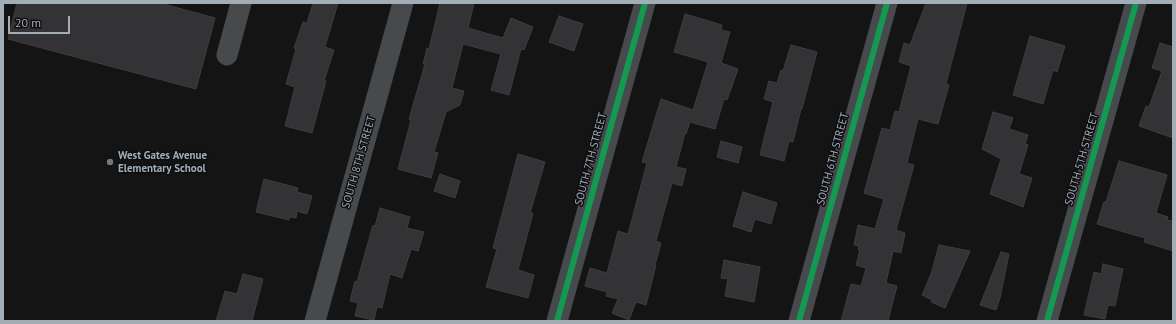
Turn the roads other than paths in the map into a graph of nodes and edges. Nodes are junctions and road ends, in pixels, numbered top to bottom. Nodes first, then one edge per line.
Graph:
1 (241, 3) edge
2 (403, 3) edge
3 (645, 3) edge
4 (887, 3) edge
5 (1136, 3) edge
6 (227, 55) dead end
7 (315, 321) edge
8 (557, 321) edge
9 (799, 321) edge
10 (1047, 321) edge

1 - 6 street
2 - 7 street, SOUTH 8TH STREET
3 - 8 street, SOUTH 7TH STREET
4 - 9 street, SOUTH 6TH STREET
5 - 10 street, SOUTH 5TH STREET

